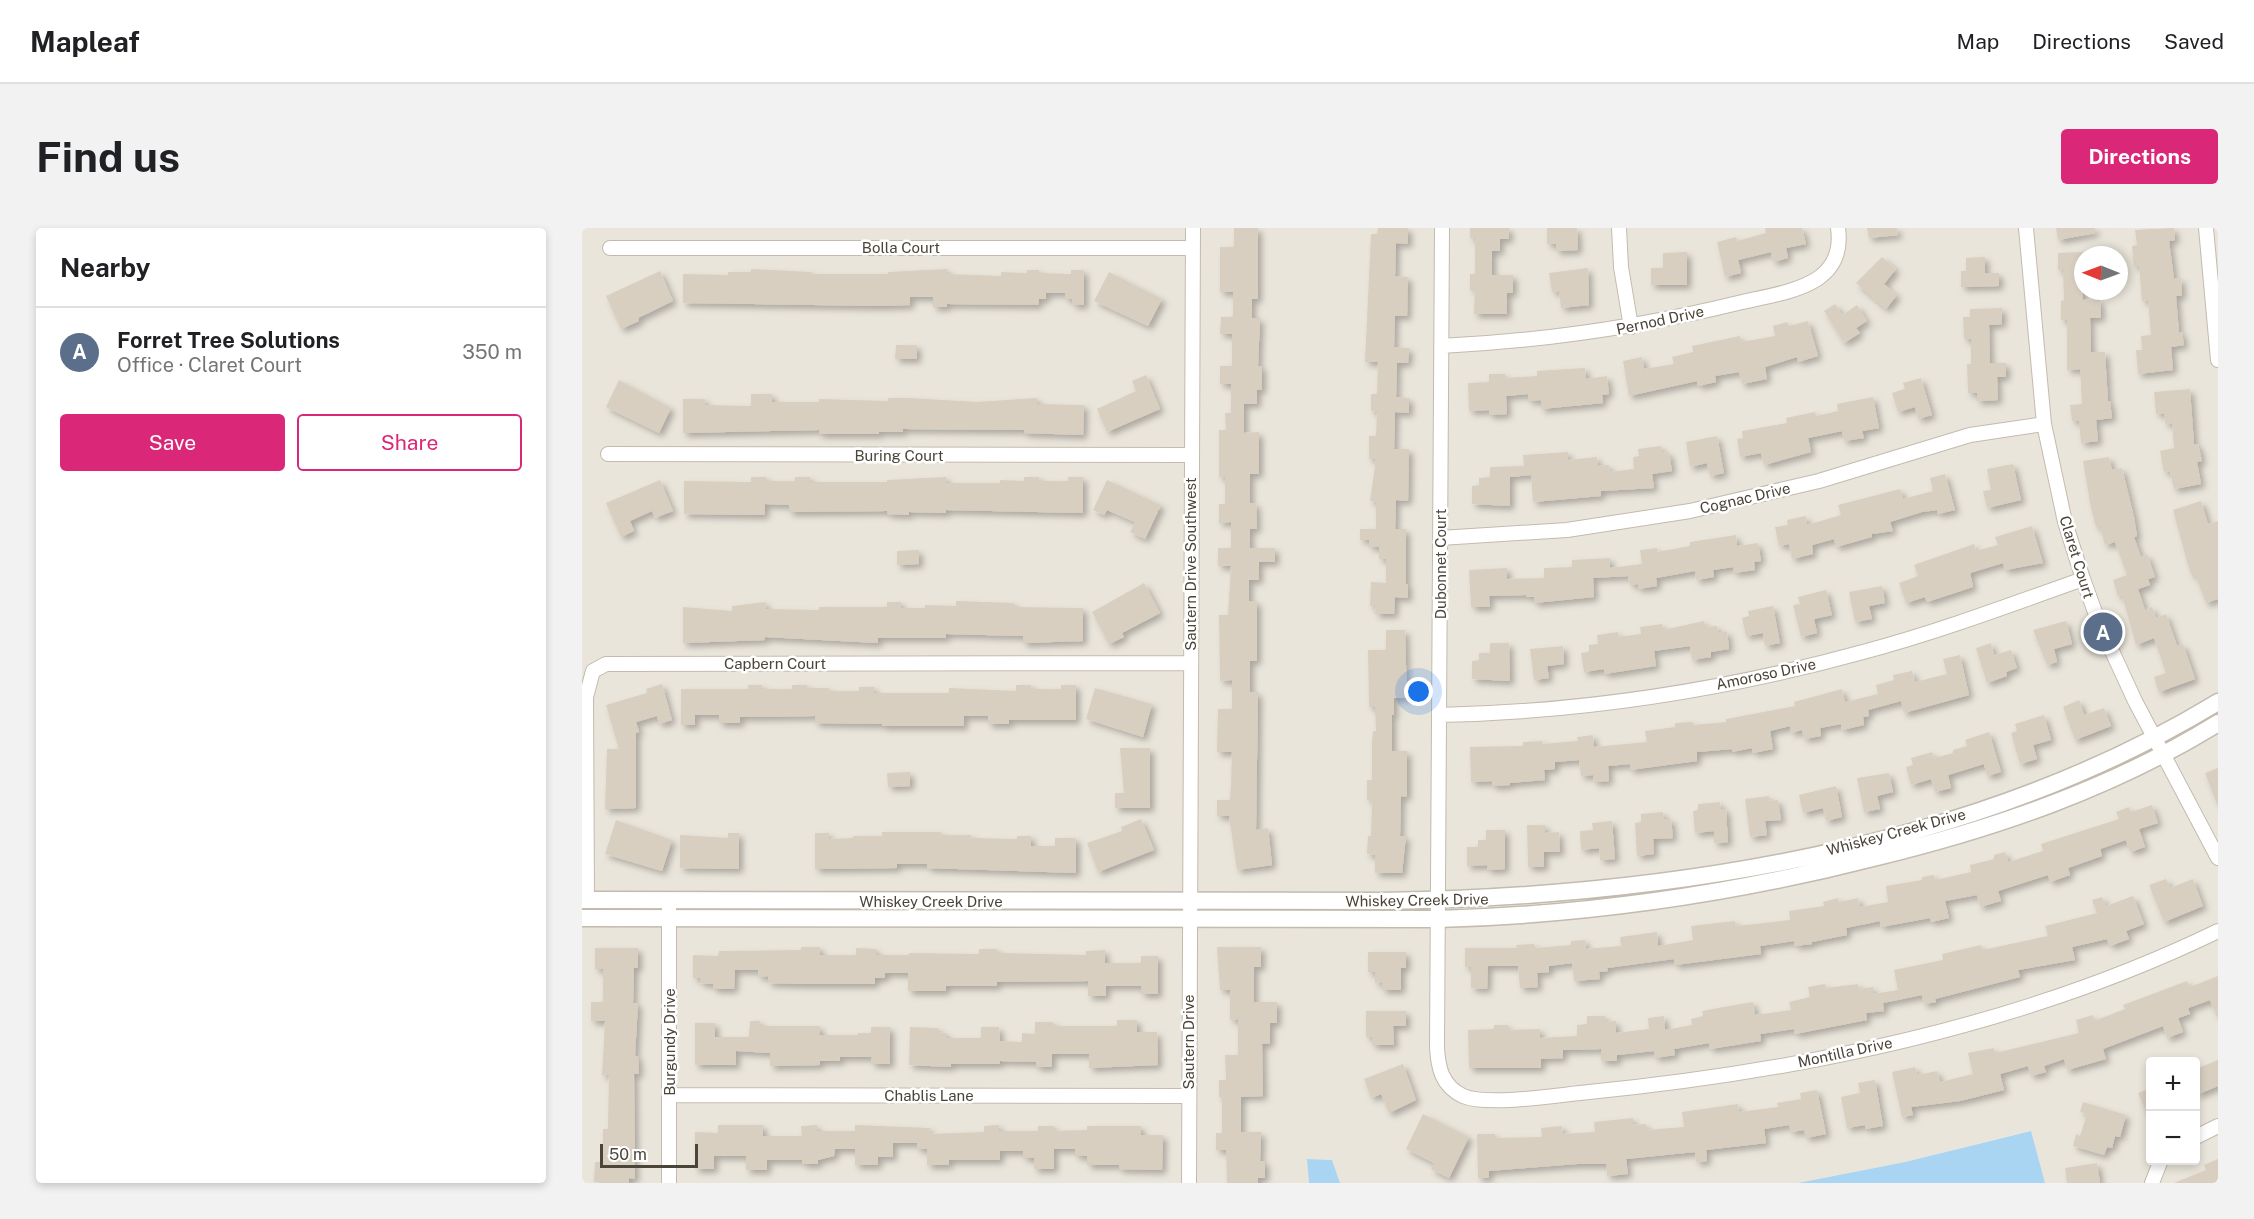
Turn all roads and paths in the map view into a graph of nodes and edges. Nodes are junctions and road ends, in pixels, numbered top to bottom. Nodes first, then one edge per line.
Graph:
1 (1193, 228) edge
2 (1442, 228) edge
3 (1618, 228) edge
4 (1838, 228) edge
5 (2026, 228) edge
6 (2206, 228) edge
7 (610, 248) dead end
8 (1192, 248) junction
9 (2213, 252) edge
10 (1631, 327) junction
11 (1441, 346) junction
12 (2218, 360) edge
13 (2044, 424) junction
14 (608, 454) dead end
15 (1191, 455) junction
16 (1440, 538) junction
17 (2083, 579) junction
18 (1190, 663) junction
19 (2218, 702) edge
20 (1438, 715) junction
21 (2218, 723) edge
22 (2157, 738) junction
23 (2164, 754) junction
24 (2218, 858) edge
25 (584, 900) edge
26 (669, 900) junction
27 (1438, 900) junction
28 (1188, 901) junction
29 (582, 918) edge
30 (669, 918) junction
31 (1438, 919) junction
32 (1188, 920) junction
33 (2218, 931) edge
34 (1458, 1093) joint
35 (669, 1095) junction
36 (1189, 1096) junction
37 (2218, 1126) edge
38 (2200, 1135) edge
39 (2159, 1165) edge
40 (669, 1183) edge
41 (1188, 1183) edge
42 (2152, 1183) edge

1 - 8 street, Sautern Drive Southwest
2 - 11 street, Dubonnet Court
3 - 10 street
4 - 10 street, Pernod Drive
5 - 13 street, Claret Court
6 - 9 street
7 - 8 street, Bolla Court
8 - 15 street, Sautern Drive Southwest
9 - 12 street
10 - 11 street, Pernod Drive
11 - 16 street, Dubonnet Court
13 - 16 street, Cognac Drive
13 - 17 street, Claret Court
14 - 15 street, Buring Court
15 - 18 street, Sautern Drive Southwest
16 - 20 street, Dubonnet Court
17 - 20 street, Amoroso Drive
17 - 22 street, Claret Court
18 - 25 street, Capbern Court
18 - 28 street, Sautern Drive Southwest
19 - 22 street, Whiskey Creek Drive
20 - 27 street, Dubonnet Court
21 - 23 street, Whiskey Creek Drive
22 - 23 street, Claret Court
22 - 27 street, Whiskey Creek Drive
23 - 24 street, Claret Court
23 - 31 street, Whiskey Creek Drive
25 - 26 street, Whiskey Creek Drive
26 - 28 street, Whiskey Creek Drive
26 - 30 street, Burgundy Drive
27 - 28 street, Whiskey Creek Drive
27 - 31 street, Dubonnet Court
28 - 32 street, Sautern Drive
29 - 30 street, Whiskey Creek Drive
30 - 32 street, Whiskey Creek Drive
30 - 35 street, Burgundy Drive
31 - 32 street, Whiskey Creek Drive
31 - 34 street, Dubonnet Court
32 - 36 street, Sautern Drive
33 - 34 street, Montilla Drive
35 - 36 street, Chablis Lane
35 - 40 street, Burgundy Drive
36 - 41 street, Sautern Drive
37 - 38 street
39 - 42 street

